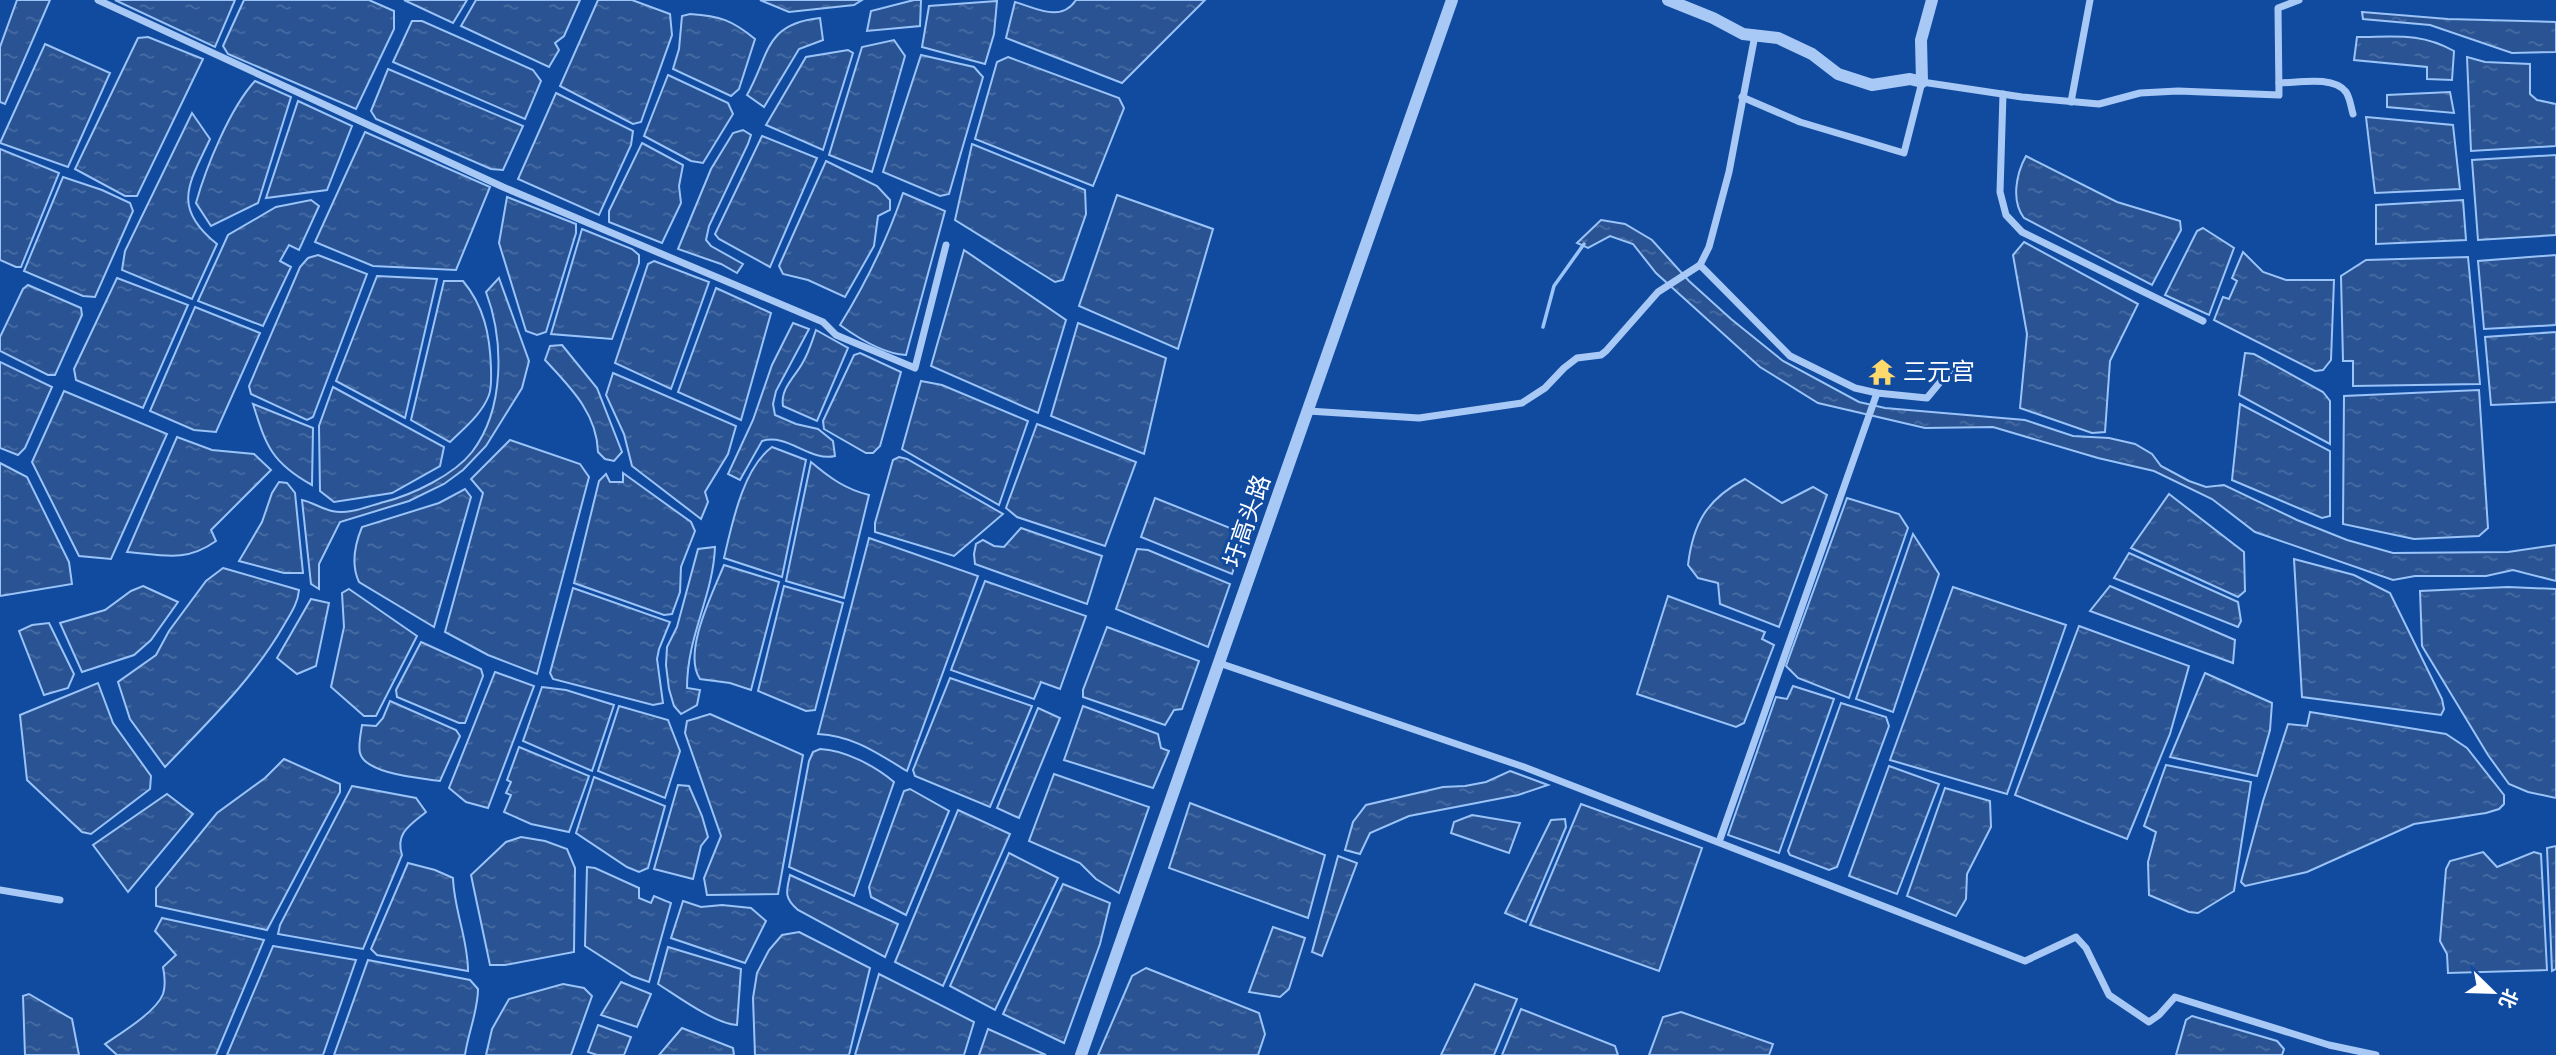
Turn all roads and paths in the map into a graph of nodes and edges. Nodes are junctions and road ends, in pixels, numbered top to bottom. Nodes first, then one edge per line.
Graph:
1 (98, 0) edge
2 (1452, 0) edge
3 (1668, 0) edge
4 (1932, 0) edge
5 (2090, 0) edge
6 (2299, 0) edge
7 (1755, 35) junction
8 (1922, 82) junction
9 (2279, 83) junction
10 (2003, 94) junction
11 (1742, 97) junction
12 (2071, 102) junction
13 (2353, 114) dead end
14 (946, 245) dead end
15 (1700, 265) junction
16 (2203, 321) dead end
17 (1951, 369) dead end
18 (1877, 393) junction
19 (1308, 411) junction
20 (1219, 663) junction
21 (1719, 842) junction
22 (0, 890) edge
23 (60, 900) dead end
24 (1081, 1055) edge
25 (2376, 1055) edge

1 - 14 street
2 - 19 street, 圩高头路
3 - 7 street
4 - 8 street
5 - 12 street
6 - 9 street
7 - 8 street
7 - 11 street
8 - 10 street
8 - 11 street
9 - 12 street
9 - 13 street
10 - 12 street
10 - 16 street
11 - 15 street
15 - 18 street
15 - 19 street
17 - 18 street
18 - 21 street
19 - 20 street, 圩高头路
20 - 21 street
20 - 24 street, 圩高头路
21 - 25 street
22 - 23 street

